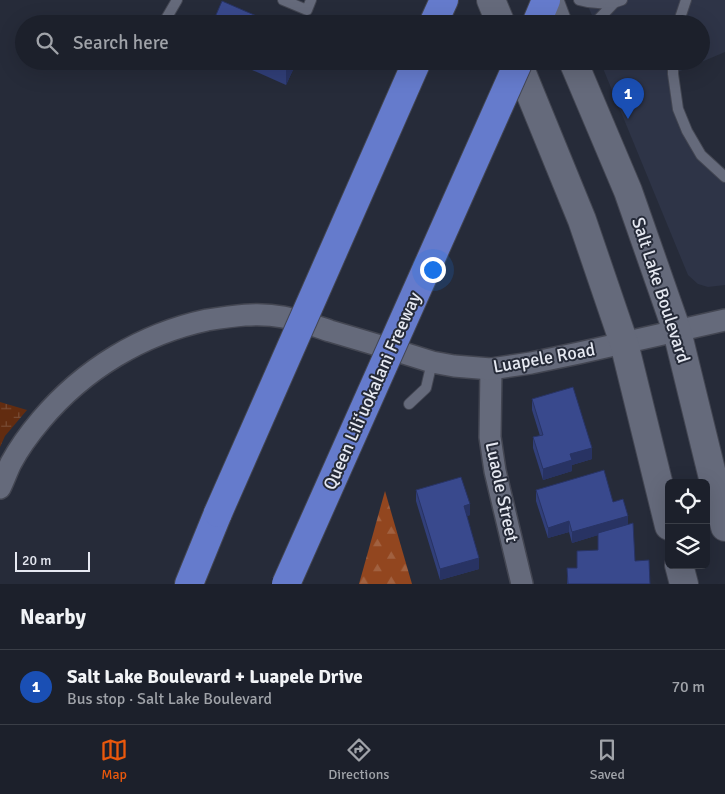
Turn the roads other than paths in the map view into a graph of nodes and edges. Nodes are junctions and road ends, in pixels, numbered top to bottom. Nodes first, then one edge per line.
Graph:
1 (177, 0) edge
2 (283, 0) edge
3 (311, 0) edge
4 (444, 0) edge
5 (491, 0) edge
6 (548, 0) edge
7 (579, 0) edge
8 (686, 0) edge
9 (618, 1) edge
10 (168, 15) edge
11 (437, 15) edge
12 (497, 15) edge
13 (540, 15) edge
14 (554, 15) edge
15 (603, 15) edge
16 (681, 15) edge
17 (413, 70) edge
18 (514, 70) edge
19 (522, 70) edge
20 (577, 70) edge
21 (673, 70) edge
22 (725, 177) edge
23 (725, 320) edge
24 (677, 331) junction
25 (624, 343) junction
26 (432, 362) junction
27 (491, 369) junction
28 (409, 404) dead end
29 (0, 488) edge
30 (669, 524) edge
31 (725, 527) edge
32 (680, 569) edge
33 (189, 584) edge
34 (286, 584) edge
35 (522, 584) edge
36 (684, 584) edge

1 - 10 lane
2 - 3 lane
4 - 11 highway
5 - 12 main road
6 - 13 highway
6 - 14 main road
7 - 9 lane
8 - 16 lane
9 - 15 lane
17 - 33 highway, bridge
18 - 34 highway, Queen Liliʻuokalani Freeway, bridge
19 - 25 main road
20 - 24 main road, Salt Lake Boulevard
21 - 22 lane
23 - 24 street, Luapele Road
24 - 25 street, Luapele Road
24 - 31 main road, Salt Lake Boulevard
25 - 27 street, Luapele Road
25 - 30 main road
26 - 27 street, Luapele Road
26 - 28 lane
26 - 29 street, Luapele Road
27 - 35 street, Luaole Street
32 - 36 main road

